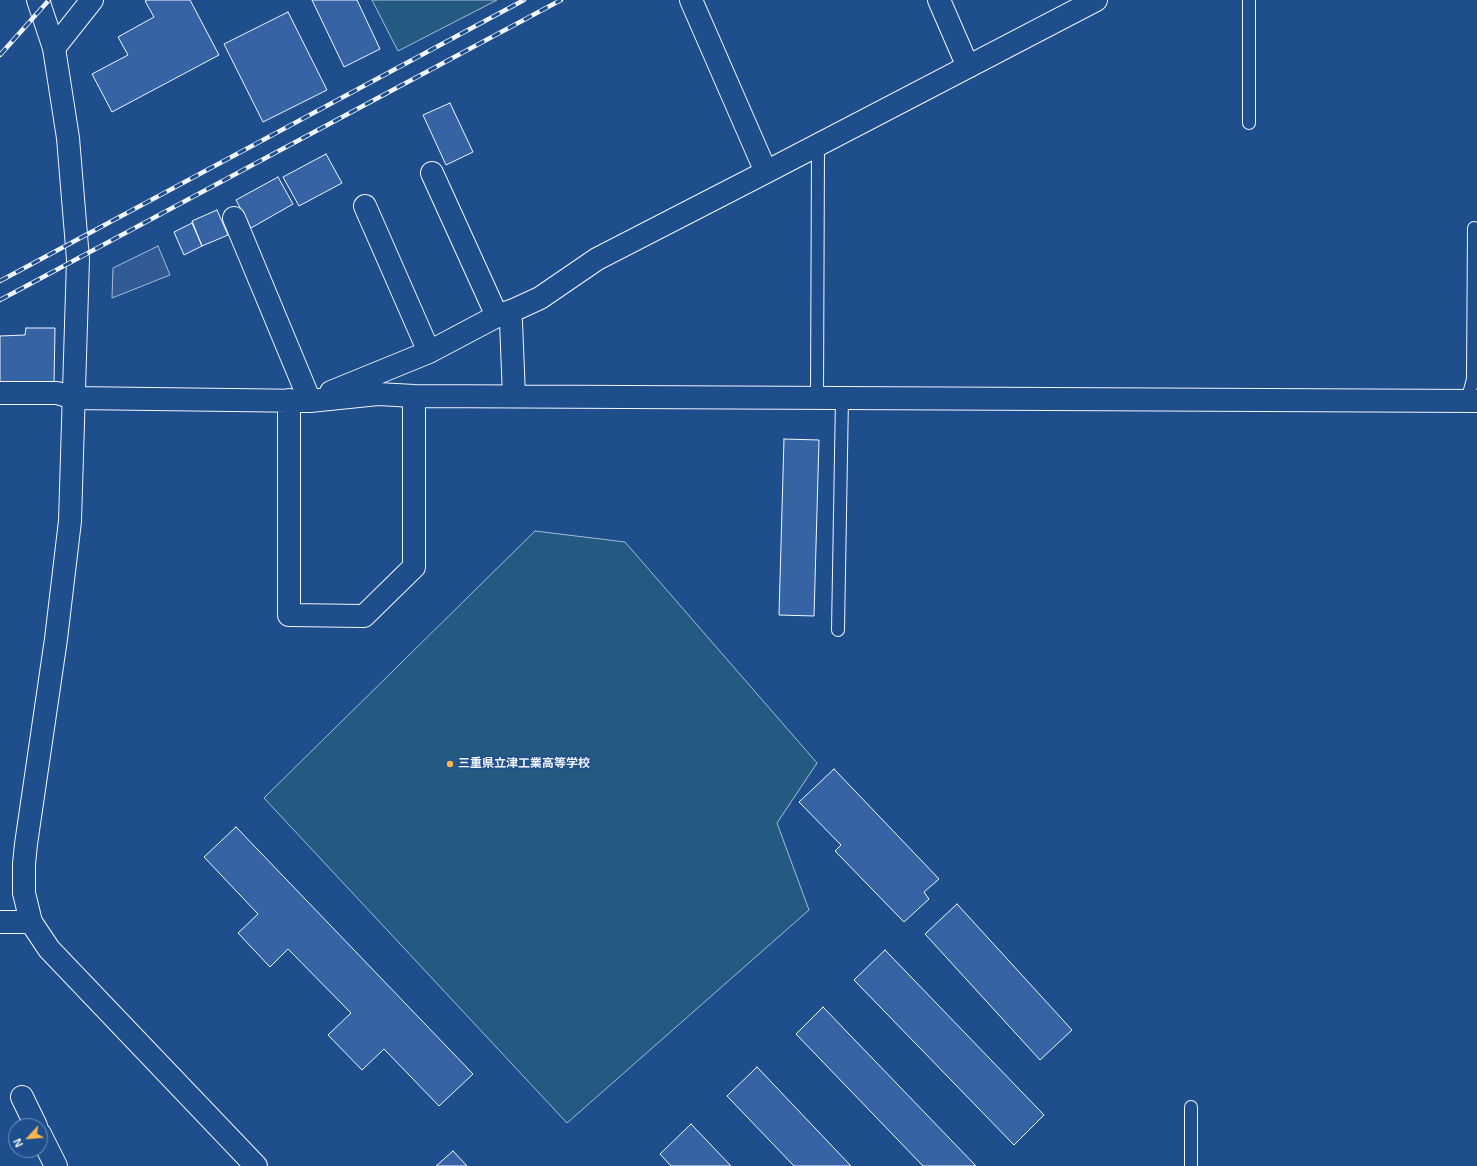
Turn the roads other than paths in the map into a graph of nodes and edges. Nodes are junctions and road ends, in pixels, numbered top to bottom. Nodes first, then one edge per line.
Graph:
1 (38, 0) edge
2 (92, 0) edge
3 (691, 0) edge
4 (939, 0) edge
5 (1096, 0) edge
6 (1249, 0) edge
7 (54, 48) junction
8 (968, 67) junction
9 (1250, 123) dead end
10 (818, 146) junction
11 (766, 172) junction
12 (432, 173) dead end
13 (365, 206) dead end
14 (234, 218) dead end
15 (1474, 228) dead end
16 (503, 314) junction
17 (429, 352) junction
18 (0, 393) edge
19 (414, 396) junction
20 (514, 396) junction
21 (817, 397) junction
22 (842, 397) junction
23 (74, 398) junction
24 (300, 400) junction
25 (1472, 401) edge
26 (838, 630) dead end
27 (0, 922) edge
28 (31, 922) junction
29 (22, 1097) dead end
30 (1191, 1107) dead end
31 (32, 1118) edge
32 (48, 1150) edge
33 (56, 1166) edge
34 (256, 1166) edge
35 (1191, 1166) edge

1 - 7 street
2 - 7 street
3 - 11 street
4 - 8 street
5 - 8 street
6 - 9 lane
7 - 23 street
8 - 10 street
10 - 11 street
10 - 21 lane
11 - 16 street
12 - 16 street
13 - 17 street
14 - 24 street
15 - 25 lane
16 - 17 street
16 - 20 street
17 - 24 street
18 - 23 street
19 - 20 street
19 - 24 street
19 - 24 street
20 - 21 street
21 - 22 street
22 - 25 street
22 - 26 lane
23 - 24 street
23 - 28 street
27 - 28 street
28 - 34 street
29 - 31 street
30 - 35 lane
32 - 33 street

